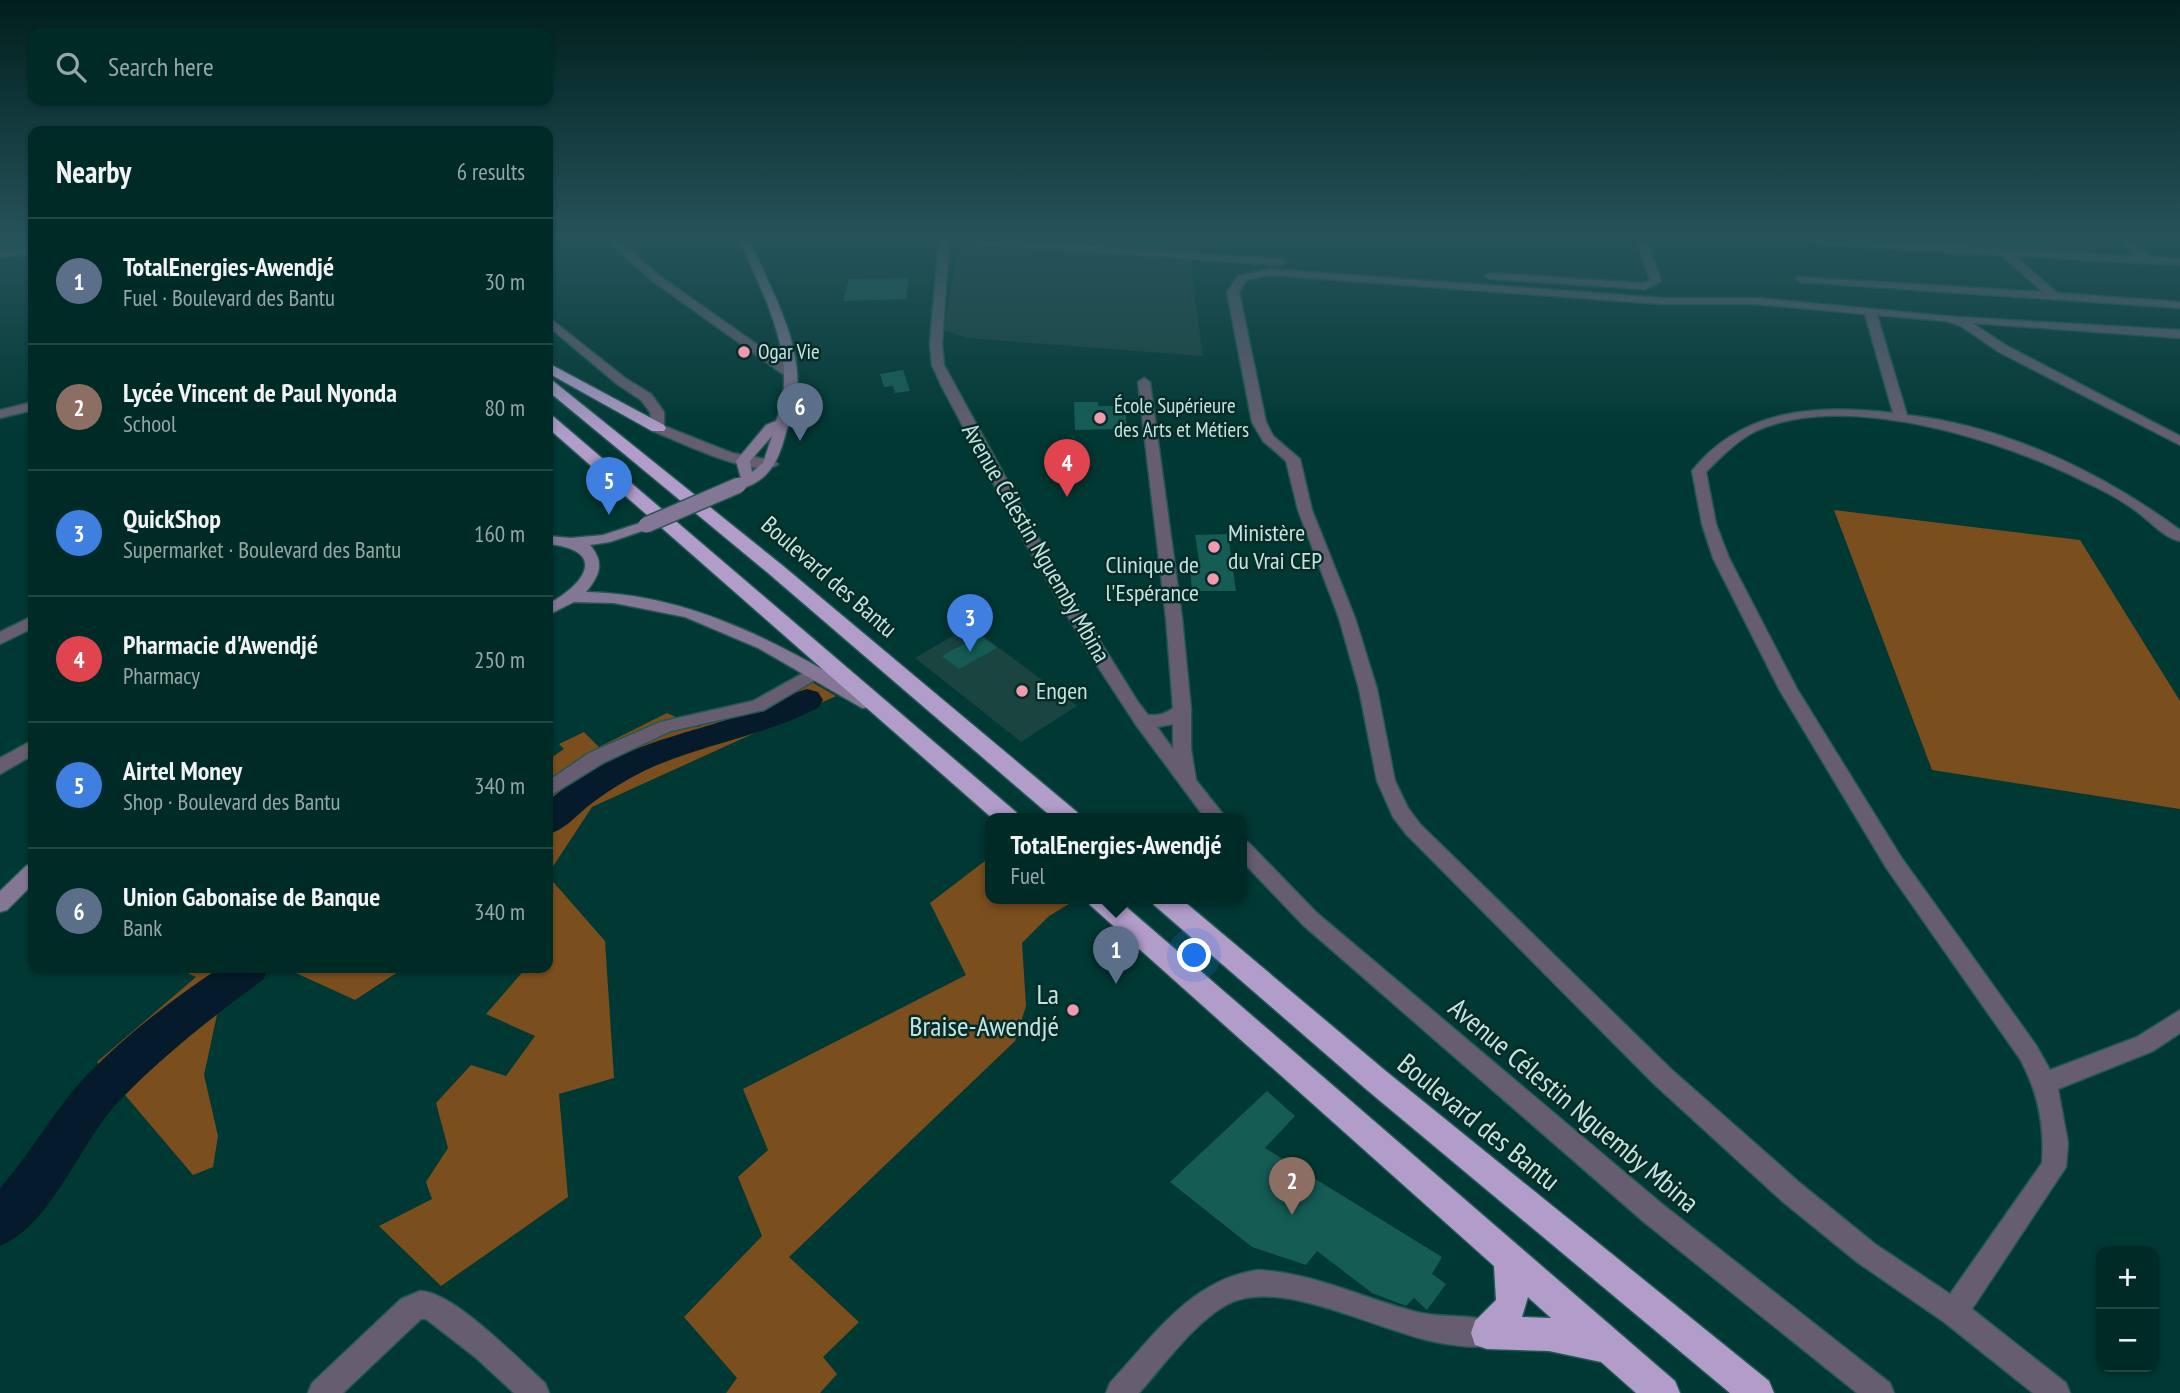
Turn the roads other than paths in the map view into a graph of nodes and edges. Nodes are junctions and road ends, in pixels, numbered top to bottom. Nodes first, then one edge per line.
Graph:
1 (695, 306) edge
2 (771, 306) edge
3 (939, 306) edge
4 (1236, 306) edge
5 (1813, 306) edge
6 (1870, 311) junction
7 (1947, 318) junction
8 (553, 324) edge
9 (2180, 334) edge
10 (553, 371) edge
11 (791, 374) junction
12 (1144, 382) dead end
13 (553, 388) edge
14 (646, 397) junction
15 (28, 408) edge
16 (624, 408) junction
17 (0, 414) edge
18 (1901, 417) junction
19 (785, 422) junction
20 (553, 424) edge
21 (658, 428) junction
22 (2180, 441) edge
23 (747, 456) junction
24 (772, 463) junction
25 (744, 482) junction
26 (624, 534) junction
27 (2180, 537) edge
28 (553, 540) edge
29 (568, 542) junction
30 (594, 568) junction
31 (574, 597) junction
32 (553, 608) edge
33 (28, 624) edge
34 (0, 639) edge
35 (814, 673) junction
36 (1182, 709) junction
37 (884, 713) junction
38 (1142, 721) junction
39 (28, 749) edge
40 (0, 767) edge
41 (1189, 783) junction
42 (553, 787) edge
43 (1001, 813) edge
44 (1063, 813) edge
45 (1212, 813) edge
46 (1247, 853) edge
47 (28, 877) edge
48 (0, 904) edge
49 (1106, 904) edge
50 (1170, 904) edge
51 (2180, 1020) edge
52 (2045, 1083) junction
53 (1507, 1257) junction
54 (1954, 1312) junction
55 (1487, 1333) junction
56 (1605, 1347) junction
57 (323, 1393) edge
58 (535, 1393) edge
59 (1120, 1393) edge
60 (1663, 1393) edge
61 (1757, 1393) edge
62 (1880, 1393) edge
63 (2056, 1393) edge

1 - 11 street
2 - 11 main road
3 - 38 street, Avenue Célestin Nguemby Mbina
4 - 54 street
5 - 6 street
6 - 7 street
6 - 18 street
7 - 9 street
7 - 22 street
8 - 14 street
10 - 16 highway
11 - 19 main road
12 - 36 street
13 - 44 highway, Boulevard des Bantu
14 - 16 street
14 - 21 street
15 - 17 street
16 - 21 highway
18 - 27 street
18 - 52 street
19 - 23 main road
19 - 24 main road
20 - 37 highway
21 - 23 street
23 - 24 street
23 - 25 main road
24 - 25 main road
25 - 26 main road, bridge
26 - 29 main road
26 - 30 main road
28 - 29 main road
29 - 30 main road
30 - 31 main road
31 - 32 main road
31 - 35 main road
33 - 34 street
35 - 37 main road
35 - 42 street
36 - 38 street
36 - 41 street
37 - 43 highway
38 - 41 street, Avenue Célestin Nguemby Mbina
39 - 40 street
41 - 45 street, Avenue Célestin Nguemby Mbina
46 - 62 street, Avenue Célestin Nguemby Mbina
47 - 48 main road
49 - 53 highway
50 - 61 highway, Boulevard des Bantu
51 - 52 street
52 - 54 street
53 - 55 highway
53 - 56 highway
54 - 63 street
55 - 56 highway
55 - 59 street
56 - 60 highway
57 - 58 street

